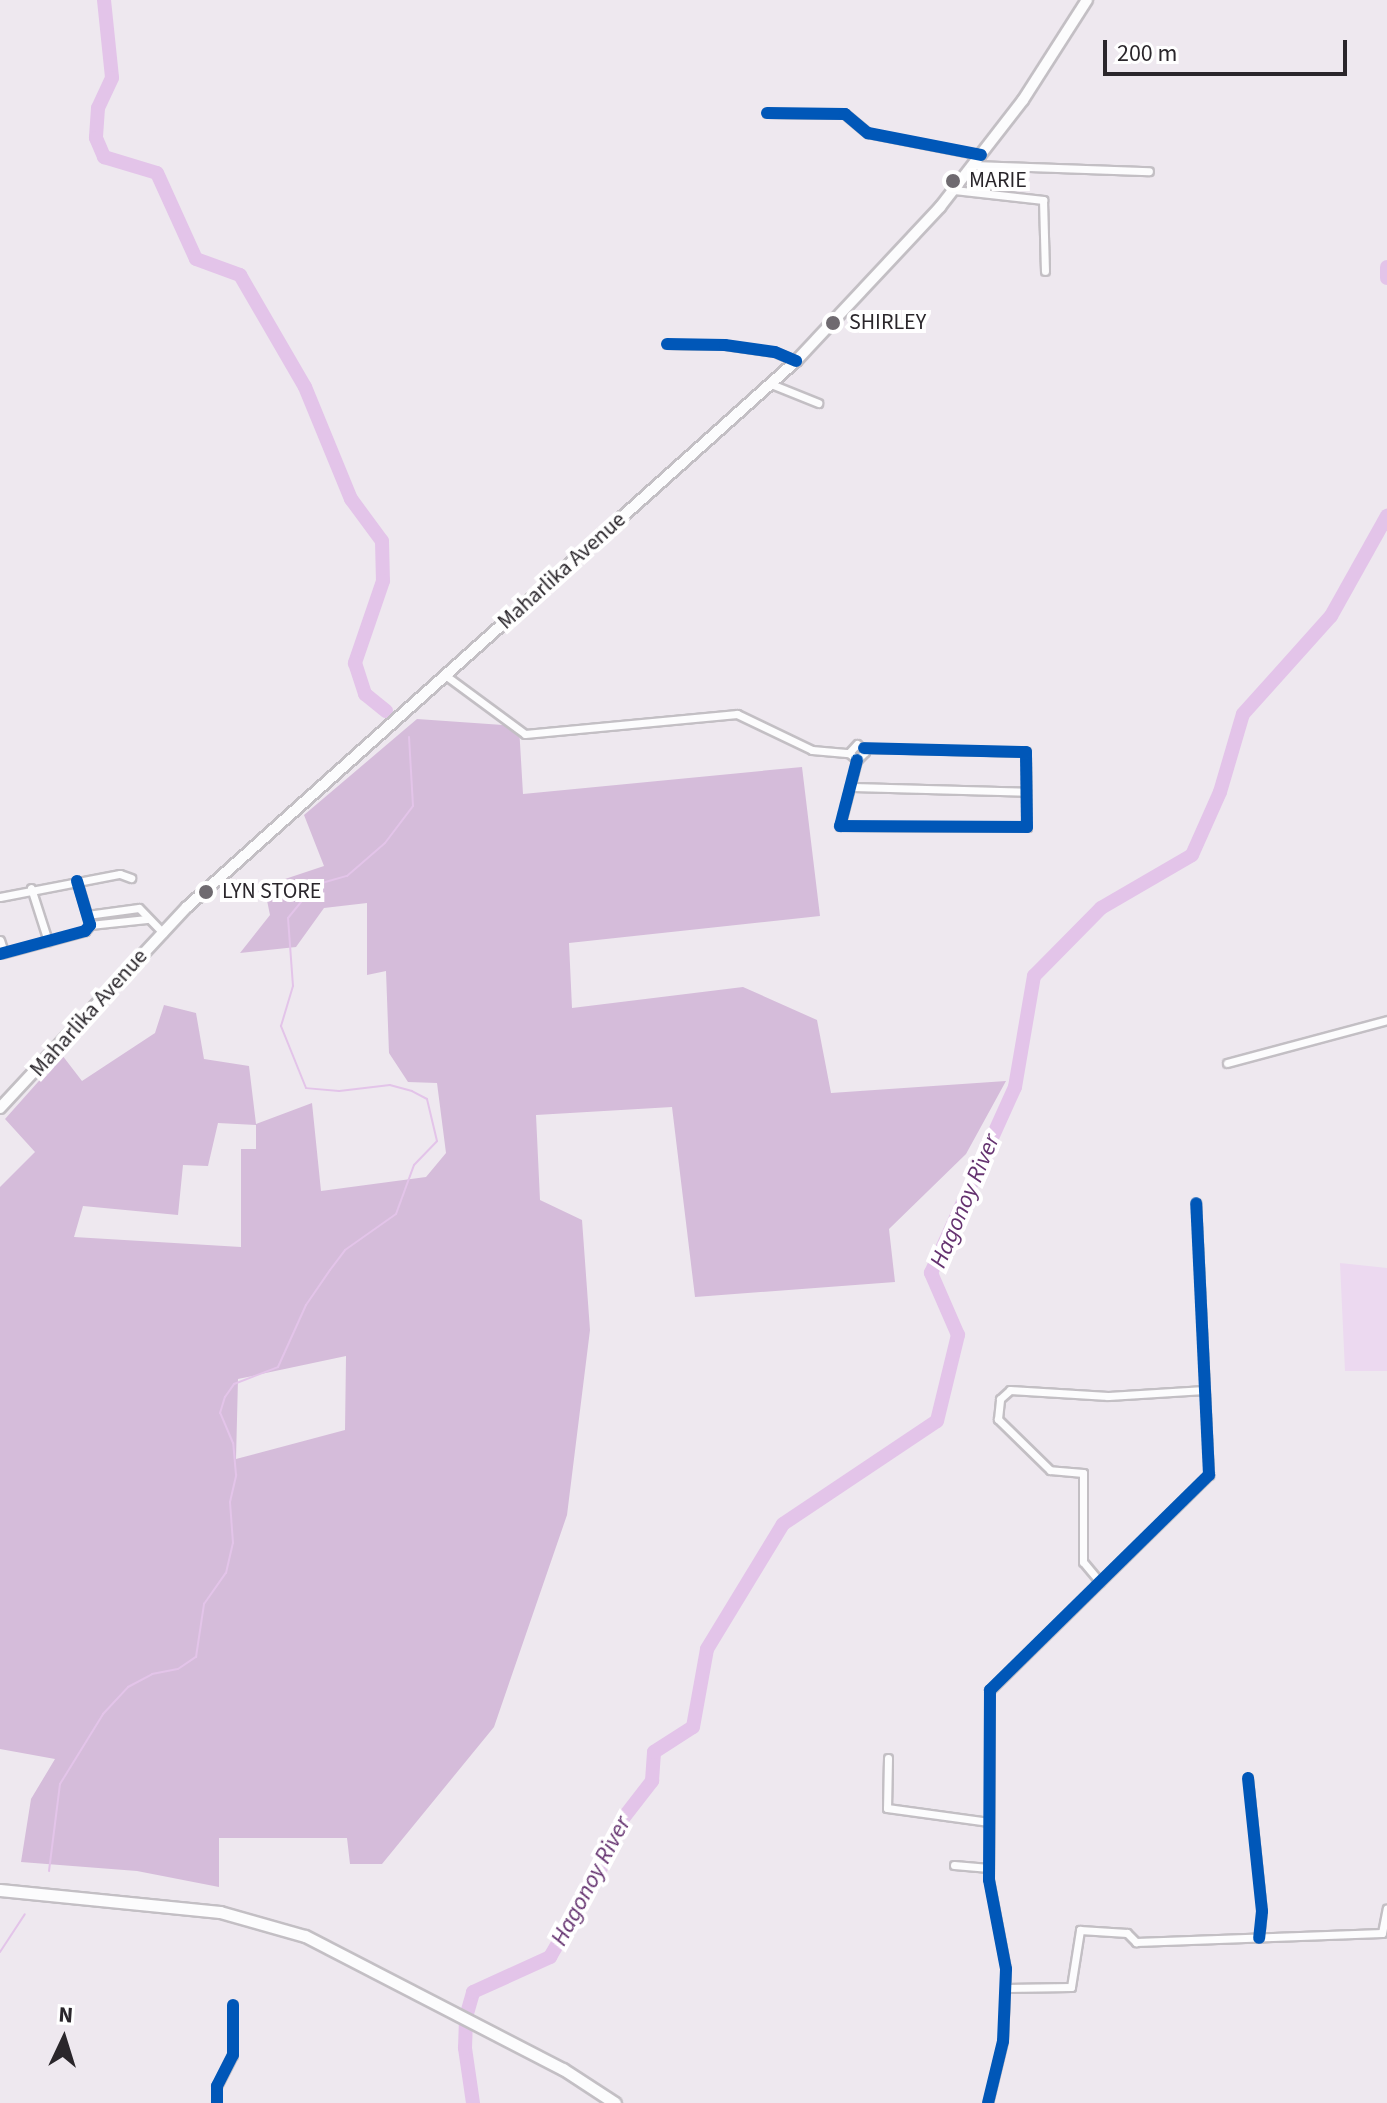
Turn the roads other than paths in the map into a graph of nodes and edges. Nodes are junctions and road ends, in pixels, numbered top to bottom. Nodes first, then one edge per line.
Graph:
1 (1087, 0) edge
2 (767, 113) dead end
3 (981, 155) junction
4 (973, 165) junction
5 (1149, 171) dead end
6 (954, 190) junction
7 (1045, 271) dead end
8 (667, 344) dead end
9 (796, 361) junction
10 (771, 384) junction
11 (818, 403) dead end
12 (445, 675) junction
13 (864, 748) junction
14 (849, 753) junction
15 (857, 760) junction
16 (853, 787) junction
17 (1027, 792) junction
18 (131, 878) dead end
19 (77, 881) junction
20 (31, 888) junction
21 (0, 897) edge
22 (87, 915) junction
23 (147, 919) junction
24 (90, 925) junction
25 (163, 933) junction
26 (0, 940) edge
27 (48, 941) junction
28 (2, 953) edge
29 (1387, 1020) edge
30 (1227, 1063) dead end
31 (0, 1108) edge
32 (1196, 1203) dead end
33 (1205, 1390) junction
34 (1100, 1582) junction
35 (888, 1758) dead end
36 (1248, 1778) dead end
37 (989, 1822) junction
38 (954, 1865) dead end
39 (989, 1868) junction
40 (0, 1890) edge
41 (1387, 1908) edge
42 (1259, 1938) junction
43 (1006, 1988) junction
44 (233, 2005) dead end
45 (217, 2103) edge
46 (615, 2103) edge
47 (988, 2103) edge

1 - 3 main road, Maharlika Avenue
2 - 3 street
3 - 4 main road, Maharlika Avenue
4 - 5 street
4 - 6 main road, Maharlika Avenue
6 - 7 street
6 - 9 main road, Maharlika Avenue
8 - 9 street
9 - 10 main road, Maharlika Avenue
10 - 11 street
10 - 12 main road, Maharlika Avenue
12 - 14 street
12 - 25 main road, Maharlika Avenue
13 - 14 street
13 - 15 street
13 - 17 street
14 - 15 street
15 - 16 street
16 - 17 street
16 - 17 street
18 - 19 street
19 - 20 street
19 - 22 street
20 - 21 street
20 - 27 street
22 - 23 street
22 - 24 street
23 - 24 street
23 - 25 street
24 - 27 street
25 - 31 main road, Maharlika Avenue
26 - 28 street
27 - 28 street
29 - 30 street
32 - 33 street
33 - 34 street
33 - 34 street
34 - 37 street
35 - 37 street
36 - 42 street
37 - 39 street
38 - 39 street
39 - 43 street
40 - 46 main road
41 - 42 street
42 - 43 street
43 - 47 street
44 - 45 street

